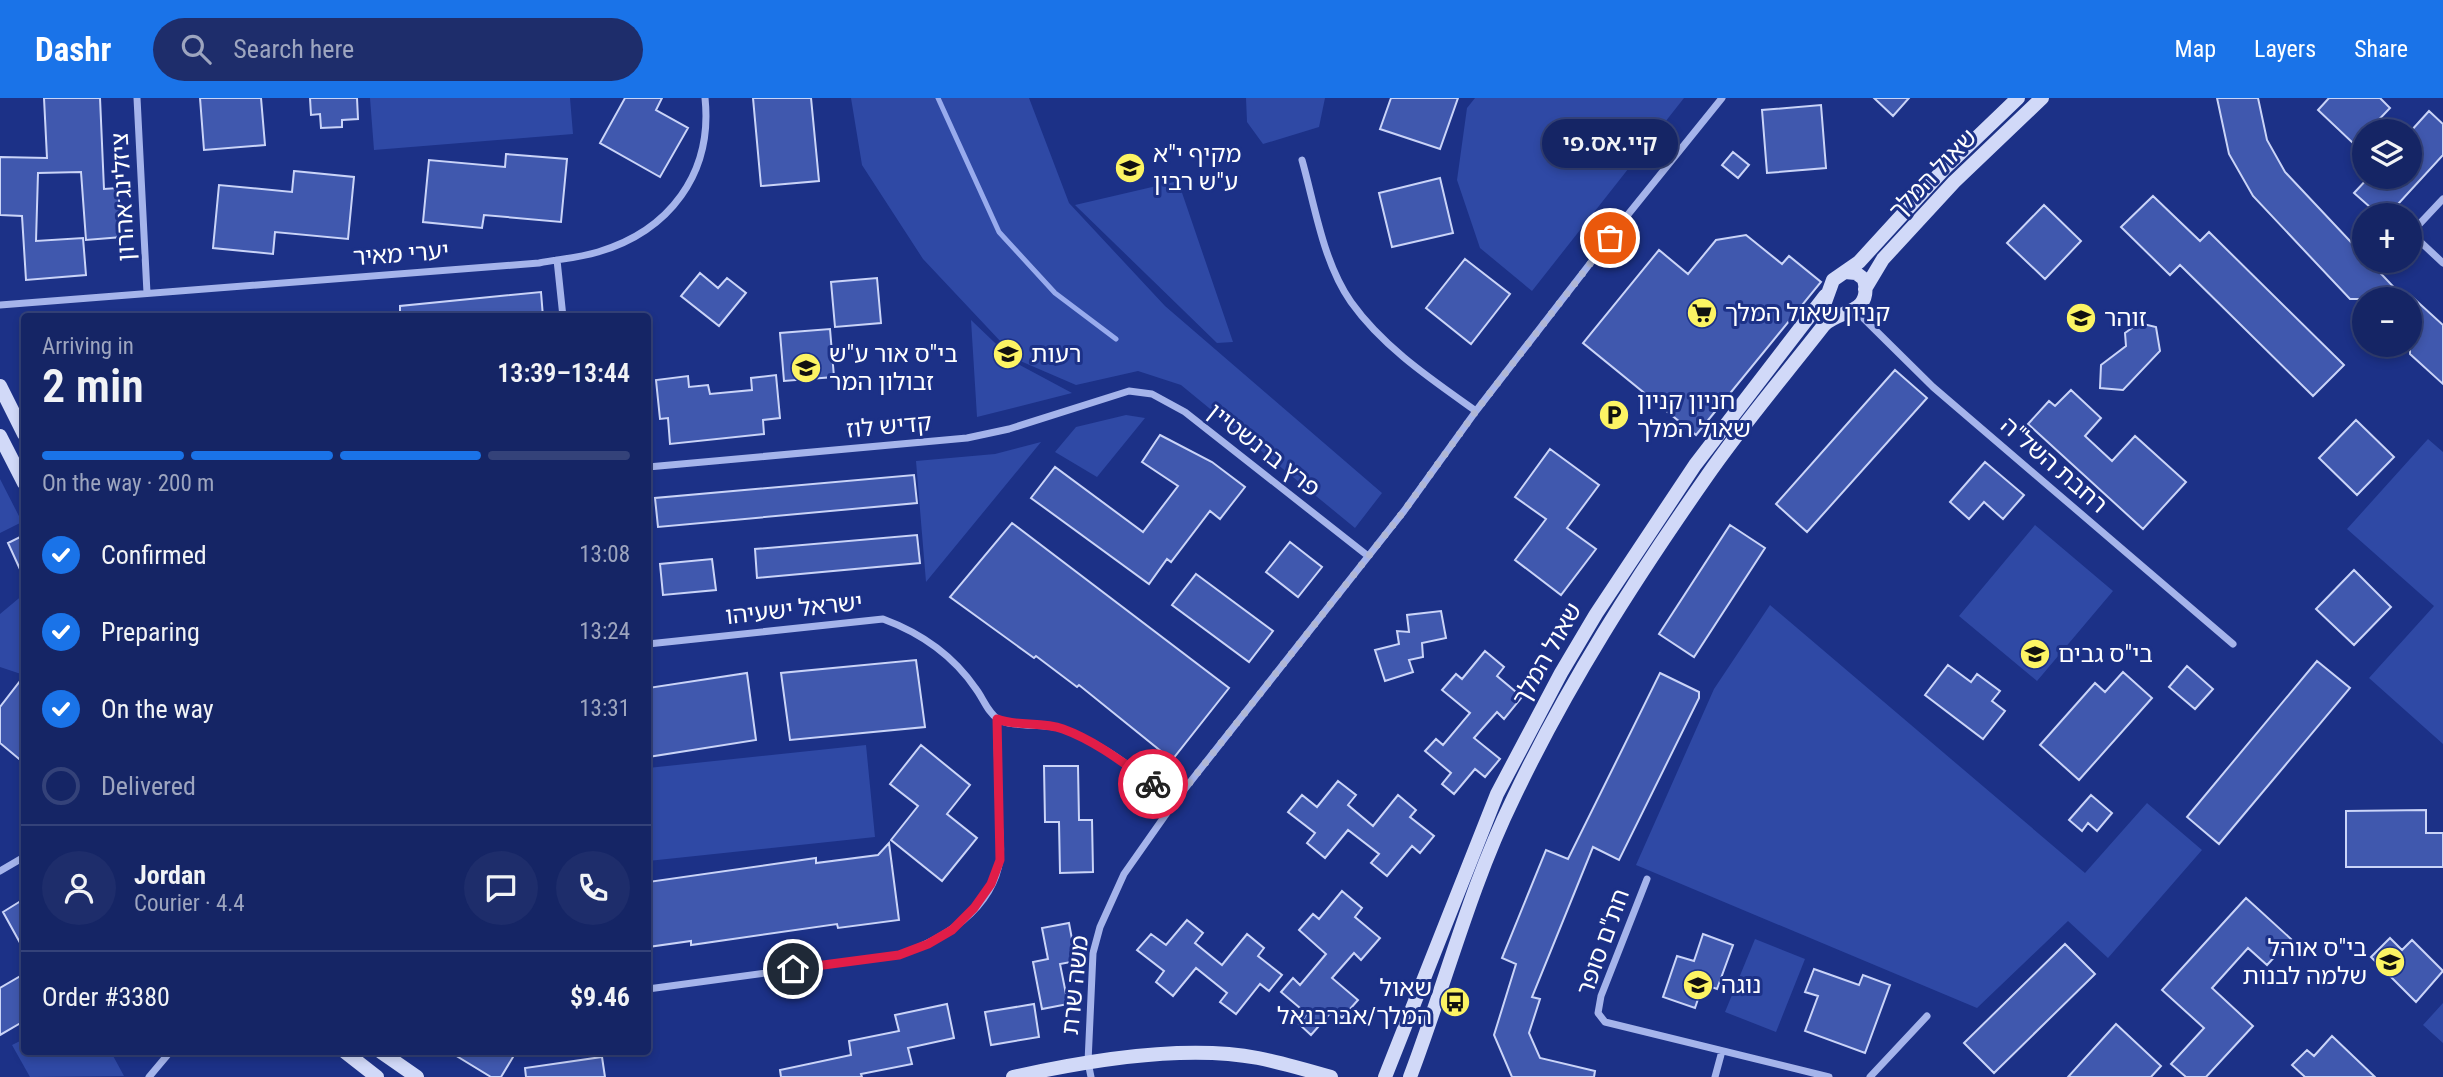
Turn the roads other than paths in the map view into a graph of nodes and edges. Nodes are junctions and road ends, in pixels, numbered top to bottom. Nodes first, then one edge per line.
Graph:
1 (137, 98) edge
2 (705, 98) edge
3 (1722, 98) edge
4 (2018, 98) edge
5 (2042, 98) edge
6 (1302, 160) dead end
7 (2443, 199) edge
8 (557, 260) junction
9 (2443, 263) edge
10 (1844, 272) junction
11 (1865, 289) junction
12 (147, 293) junction
13 (1825, 296) junction
14 (0, 305) edge
15 (1855, 310) junction
16 (563, 313) edge
17 (1840, 316) junction
18 (0, 386) edge
19 (1129, 391) joint
20 (1476, 411) junction
21 (21, 428) edge
22 (0, 436) edge
23 (651, 467) edge
24 (21, 477) edge
25 (1368, 556) junction
26 (651, 644) edge
27 (2233, 644) dead end
28 (997, 719) junction
29 (1176, 800) junction
30 (21, 860) edge
31 (0, 871) edge
32 (1647, 879) dead end
33 (651, 989) edge
34 (1927, 1016) dead end
35 (1722, 1051) junction
36 (167, 1055) edge
37 (349, 1055) edge
38 (385, 1055) edge
39 (1088, 1062) junction
40 (149, 1077) edge
41 (377, 1077) edge
42 (417, 1077) edge
43 (1013, 1077) edge
44 (1091, 1077) edge
45 (1331, 1077) edge
46 (1385, 1077) edge
47 (1410, 1077) edge
48 (1715, 1077) edge
49 (1829, 1077) edge
50 (1870, 1077) edge

1 - 12 street, ציזלינג אהרון
2 - 8 street, יערי מאיר
3 - 20 street, משה שרת
4 - 10 street, שאול המלך
5 - 11 street, שאול המלך
6 - 20 street
7 - 9 street
8 - 12 street, יערי מאיר
8 - 16 street
10 - 11 street
10 - 13 street
11 - 15 street
12 - 14 street, יערי מאיר
13 - 17 street
13 - 46 street, שאול המלך
15 - 17 street
15 - 27 street, רחבת השל"ה
17 - 47 street, שאול המלך
18 - 21 street
19 - 23 street, קדיש לוז
19 - 25 street, פרץ ברנשטיין
20 - 25 street, משה שרת
22 - 24 street
25 - 29 street, משה שרת
26 - 28 street, ישראל ישעיהו
28 - 29 street
28 - 33 street
29 - 39 street, משה שרת
30 - 31 street
32 - 35 street, חת"ם סופר
34 - 50 street
35 - 48 street
35 - 49 street, חת"ם סופר
36 - 40 street
37 - 41 street
38 - 42 street
39 - 43 street
39 - 44 street, משה שרת
39 - 45 street

